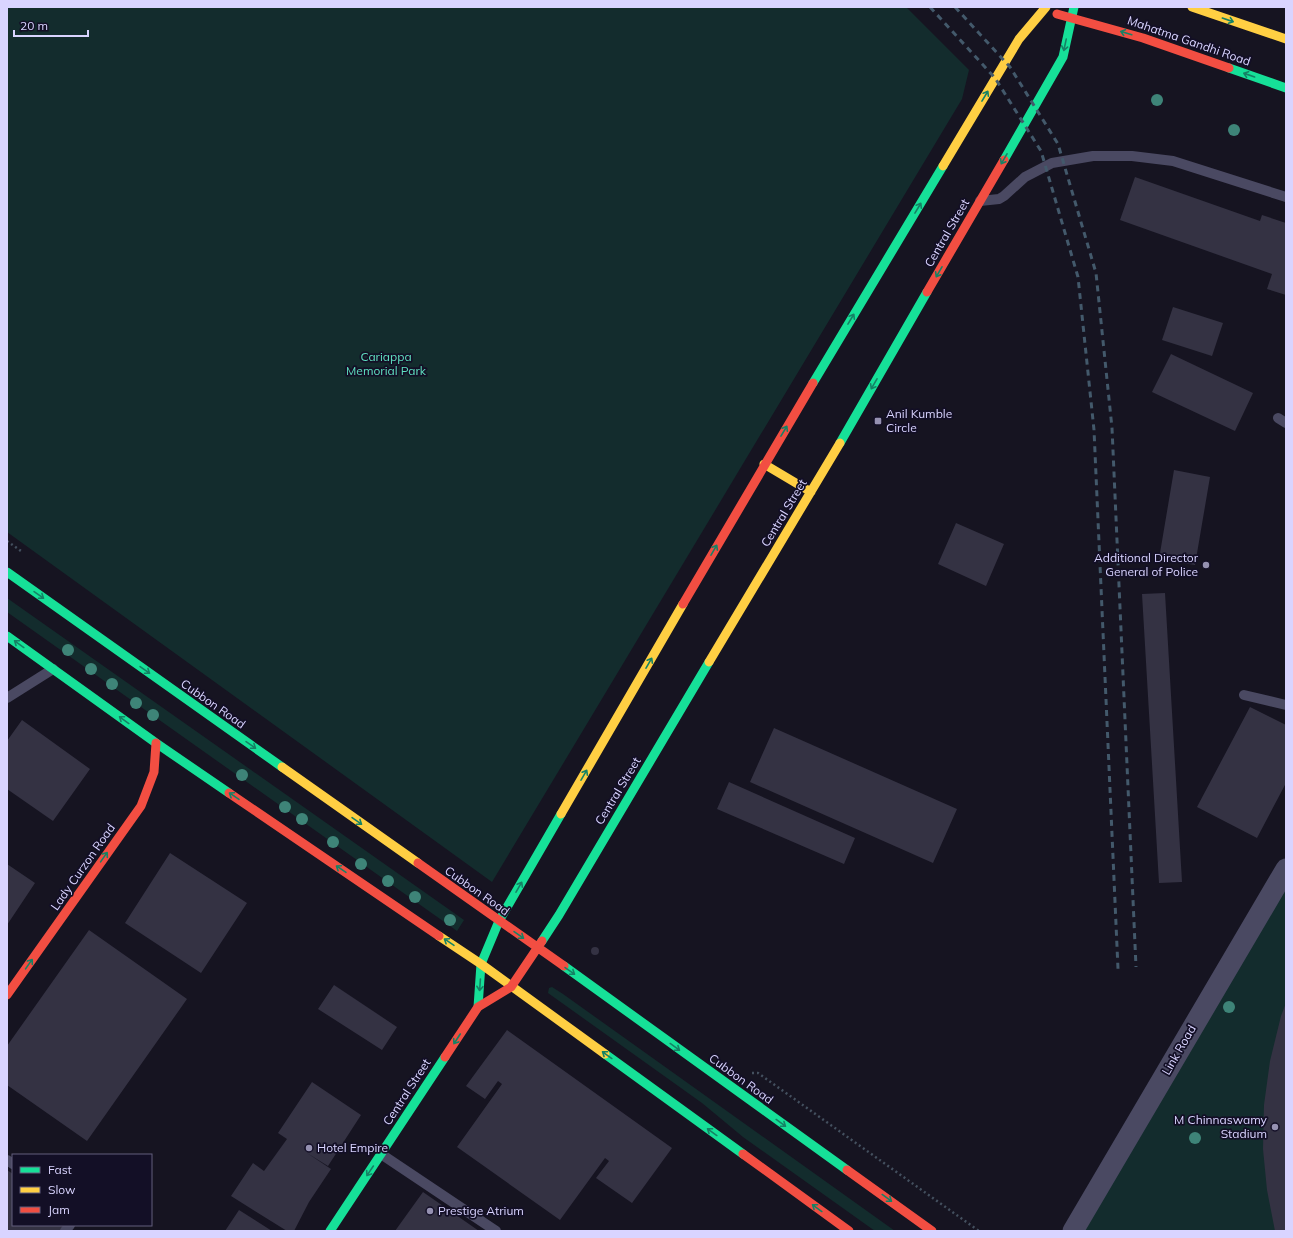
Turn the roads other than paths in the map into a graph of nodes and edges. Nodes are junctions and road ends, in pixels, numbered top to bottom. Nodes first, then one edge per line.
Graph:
1 (1074, 7) edge
2 (1192, 7) edge
3 (1042, 8) edge
4 (1071, 19) junction
5 (1286, 39) edge
6 (1286, 88) edge
7 (1286, 197) edge
8 (980, 201) junction
9 (764, 464) junction
10 (811, 492) junction
11 (7, 572) edge
12 (7, 636) edge
13 (53, 669) junction
14 (1244, 695) dead end
15 (7, 698) edge
16 (1286, 705) edge
17 (156, 743) junction
18 (1286, 869) edge
19 (499, 921) junction
20 (538, 948) junction
21 (481, 964) junction
22 (511, 987) junction
23 (7, 995) edge
24 (478, 1007) junction
25 (381, 1154) junction
26 (330, 1231) edge
27 (496, 1231) edge
28 (849, 1231) edge
29 (932, 1231) edge
30 (1073, 1231) edge

1 - 4 main road, Central Street
2 -> 5 main road
3 - 4 main road, Mahatma Gandhi Road
9 -> 3 main road, Central Street
6 -> 4 main road, Mahatma Gandhi Road
4 -> 8 main road, Central Street
7 - 8 lane
8 -> 10 main road, Central Street
9 - 10 main road
19 -> 9 main road, Central Street
10 - 20 main road, Central Street
11 -> 19 main road, Cubbon Road
13 -> 12 main road
13 - 15 lane
17 -> 13 main road
14 - 16 lane
21 -> 17 main road
23 -> 17 main road, Lady Curzon Road
18 - 30 street, Link Road
19 -> 20 main road, Cubbon Road
19 - 21 main road, Central Street
20 - 22 main road, Central Street
20 -> 29 main road, Cubbon Road
21 - 22 main road
21 -> 24 main road, Central Street
22 - 24 main road, Central Street
28 -> 22 main road
24 -> 25 main road, Central Street
25 -> 26 main road, Central Street
25 - 27 lane

